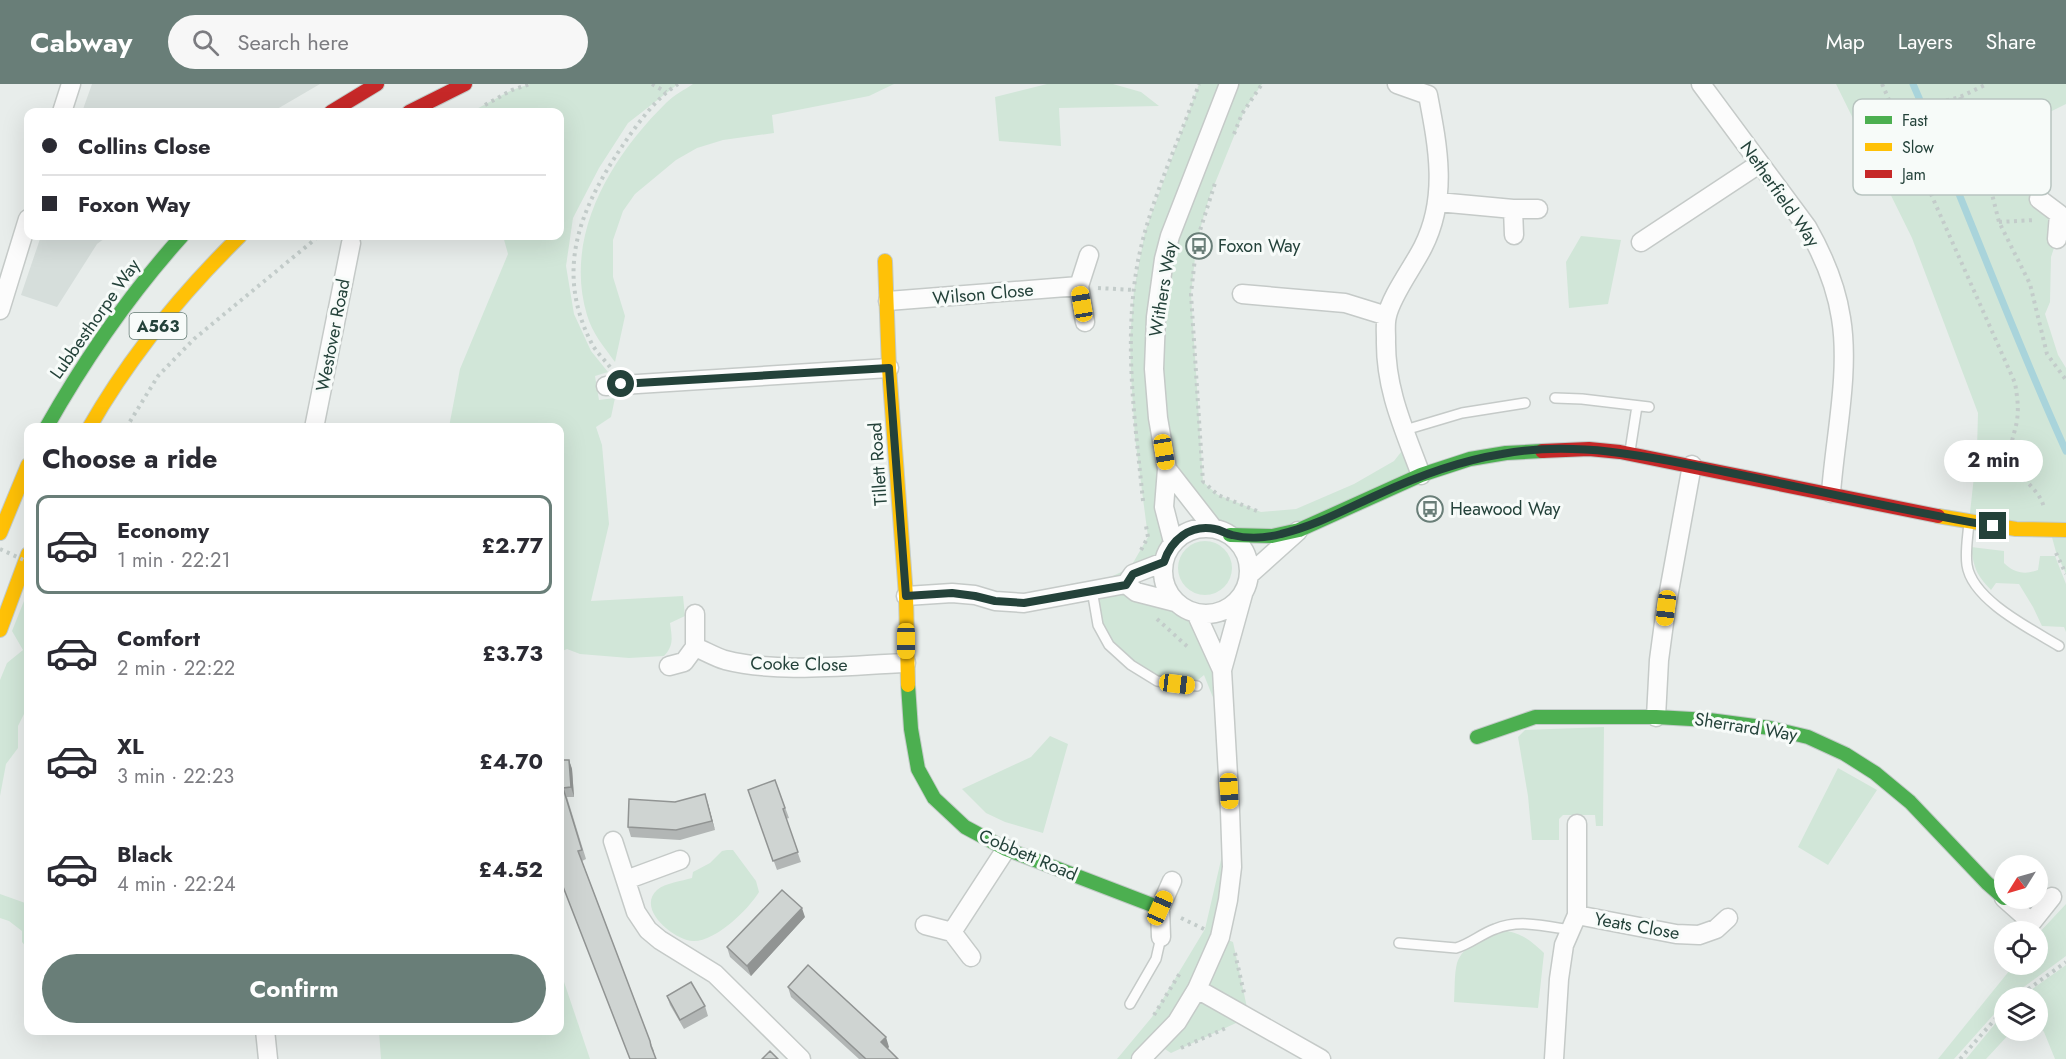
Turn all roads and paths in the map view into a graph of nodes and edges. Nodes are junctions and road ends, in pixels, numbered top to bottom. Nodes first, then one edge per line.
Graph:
1 (71, 84) edge
2 (377, 84) edge
3 (465, 84) edge
4 (530, 84) edge
5 (652, 84) edge
6 (678, 84) edge
7 (1229, 84) edge
8 (1262, 84) edge
9 (1397, 84) edge
10 (1701, 84) edge
11 (1882, 84) edge
12 (1987, 84) edge
13 (1434, 90) edge
14 (666, 92) junction
15 (1960, 97) joint
16 (1889, 99) edge
17 (1954, 99) edge
18 (63, 108) edge
19 (338, 108) edge
20 (417, 108) edge
21 (479, 108) edge
22 (1233, 136) dead end
23 (1760, 164) junction
24 (1216, 178) dead end
25 (1932, 195) edge
26 (1992, 195) edge
27 (2037, 195) edge
28 (2039, 199) joint
29 (1438, 202) junction
30 (1513, 209) junction
31 (1538, 209) dead end
32 (2062, 212) edge
33 (24, 232) edge
34 (1514, 234) dead end
35 (2057, 239) dead end
36 (178, 240) edge
37 (236, 240) edge
38 (314, 240) edge
39 (1641, 242) dead end
40 (351, 243) dead end
41 (1089, 255) dead end
42 (885, 261) dead end
43 (1079, 286) junction
44 (1134, 290) dead end
45 (1242, 294) dead end
46 (888, 301) junction
47 (0, 310) edge
48 (1386, 316) junction
49 (1085, 322) dead end
50 (889, 368) junction
51 (2066, 380) edge
52 (613, 385) joint
53 (1555, 398) dead end
54 (1525, 403) dead end
55 (1637, 406) junction
56 (1649, 407) dead end
57 (49, 423) edge
58 (92, 423) edge
59 (129, 423) edge
60 (315, 423) edge
61 (1405, 430) junction
62 (1630, 454) junction
63 (1692, 465) junction
64 (1167, 469) junction
65 (24, 475) edge
66 (1421, 476) junction
67 (1203, 482) junction
68 (1831, 493) junction
69 (1187, 496) junction
70 (1261, 512) dead end
71 (1969, 522) junction
72 (1213, 528) junction
73 (1299, 530) junction
74 (2050, 530) junction
75 (2066, 530) edge
76 (0, 533) edge
77 (1230, 535) junction
78 (1173, 542) junction
79 (0, 549) edge
80 (24, 560) edge
81 (1164, 562) junction
82 (24, 565) edge
83 (2066, 574) edge
84 (1249, 575) junction
85 (1126, 585) junction
86 (1092, 590) junction
87 (1243, 594) junction
88 (906, 596) junction
89 (1175, 602) junction
90 (695, 614) dead end
91 (1196, 614) junction
92 (1149, 615) dead end
93 (0, 630) edge
94 (2059, 646) dead end
95 (695, 647) junction
96 (1192, 651) dead end
97 (906, 663) junction
98 (669, 666) dead end
99 (1222, 670) junction
100 (1197, 686) dead end
101 (1656, 717) junction
102 (1477, 737) dead end
103 (1577, 824) dead end
104 (613, 841) dead end
105 (1006, 849) junction
106 (680, 860) dead end
107 (626, 880) junction
108 (1172, 881) dead end
109 (1994, 889) edge
110 (2052, 897) dead end
111 (1160, 908) junction
112 (2013, 909) edge
113 (1728, 918) dead end
114 (1207, 919) dead end
115 (2023, 921) edge
116 (2033, 921) edge
117 (1574, 923) junction
118 (926, 925) dead end
119 (952, 932) junction
120 (1212, 933) junction
121 (1161, 937) joint
122 (1200, 939) dead end
123 (1399, 943) dead end
124 (971, 957) dead end
125 (2066, 962) edge
126 (1184, 966) dead end
127 (2031, 987) edge
128 (1197, 989) junction
129 (1130, 1004) dead end
130 (1152, 1017) dead end
131 (1994, 1020) edge
132 (266, 1035) edge
133 (268, 1059) edge
134 (801, 1059) edge
135 (1141, 1059) edge
136 (1321, 1059) edge
137 (1554, 1059) edge
138 (1960, 1059) edge

1 - 18 street
2 - 19 main road
3 - 20 main road
4 - 21 path
5 - 14 path
6 - 14 path
7 - 64 street, Withers Way
8 - 22 path
9 - 13 street
10 - 23 street, Netherfield Way
11 - 16 path
12 - 15 path
13 - 29 street
14 - 52 path
15 - 17 path
23 - 39 street
23 - 68 street, Netherfield Way
24 - 67 path
25 - 74 path
26 - 51 path
27 - 28 lane
28 - 32 street
29 - 30 street
29 - 48 street
30 - 31 street
30 - 34 street
32 - 35 street
33 - 47 street
36 - 57 main road, Lubbesthorpe Way / A563
37 - 58 main road, A563
38 - 59 path
40 - 60 street, Westover Road
41 - 43 street
42 - 46 main road, Tillett Road
43 - 44 path
43 - 46 street, Wilson Close
43 - 49 street
45 - 48 street
46 - 50 main road, Tillett Road
48 - 61 street
50 - 52 street
50 - 88 main road, Tillett Road
53 - 55 lane
54 - 61 lane
55 - 56 lane
55 - 62 lane
61 - 66 street
62 - 63 main road
62 - 66 main road
63 - 68 main road
63 - 101 street
64 - 69 street, Withers Way
64 - 78 street, Withers Way
65 - 76 main road
66 - 73 main road
67 - 69 path
67 - 70 path
68 - 71 main road
69 - 72 street, Withers Way
71 - 74 main road
71 - 94 lane
72 - 77 street
72 - 78 street
73 - 77 main road
73 - 84 street
74 - 75 main road
74 - 83 path
77 - 84 street
78 - 81 street
79 - 80 path, bridge
81 - 85 street
81 - 89 street
82 - 93 main road
84 - 87 street
85 - 86 street
85 - 89 street
86 - 88 street
86 - 100 lane
87 - 91 street
87 - 99 street
88 - 97 main road, Tillett Road
89 - 91 street
90 - 95 street
91 - 99 street
92 - 96 path
95 - 97 street, Cooke Close
95 - 98 street
97 - 105 main road, Cobbett Road
99 - 120 street
101 - 102 main road, Sherrard Way
101 - 109 main road, Sherrard Way
103 - 117 street
104 - 107 street
105 - 111 main road, Cobbett Road
105 - 119 street
106 - 107 street
107 - 134 street
108 - 111 street
110 - 116 street
111 - 120 path
111 - 121 street
112 - 115 street, Sherrard Way
113 - 117 street, Yeats Close
114 - 120 path
117 - 123 lane
117 - 137 street
118 - 119 street
119 - 124 street
120 - 122 path
120 - 128 street
121 - 129 lane
125 - 127 path
126 - 130 path
128 - 135 street
128 - 136 street
131 - 138 path
132 - 133 street

